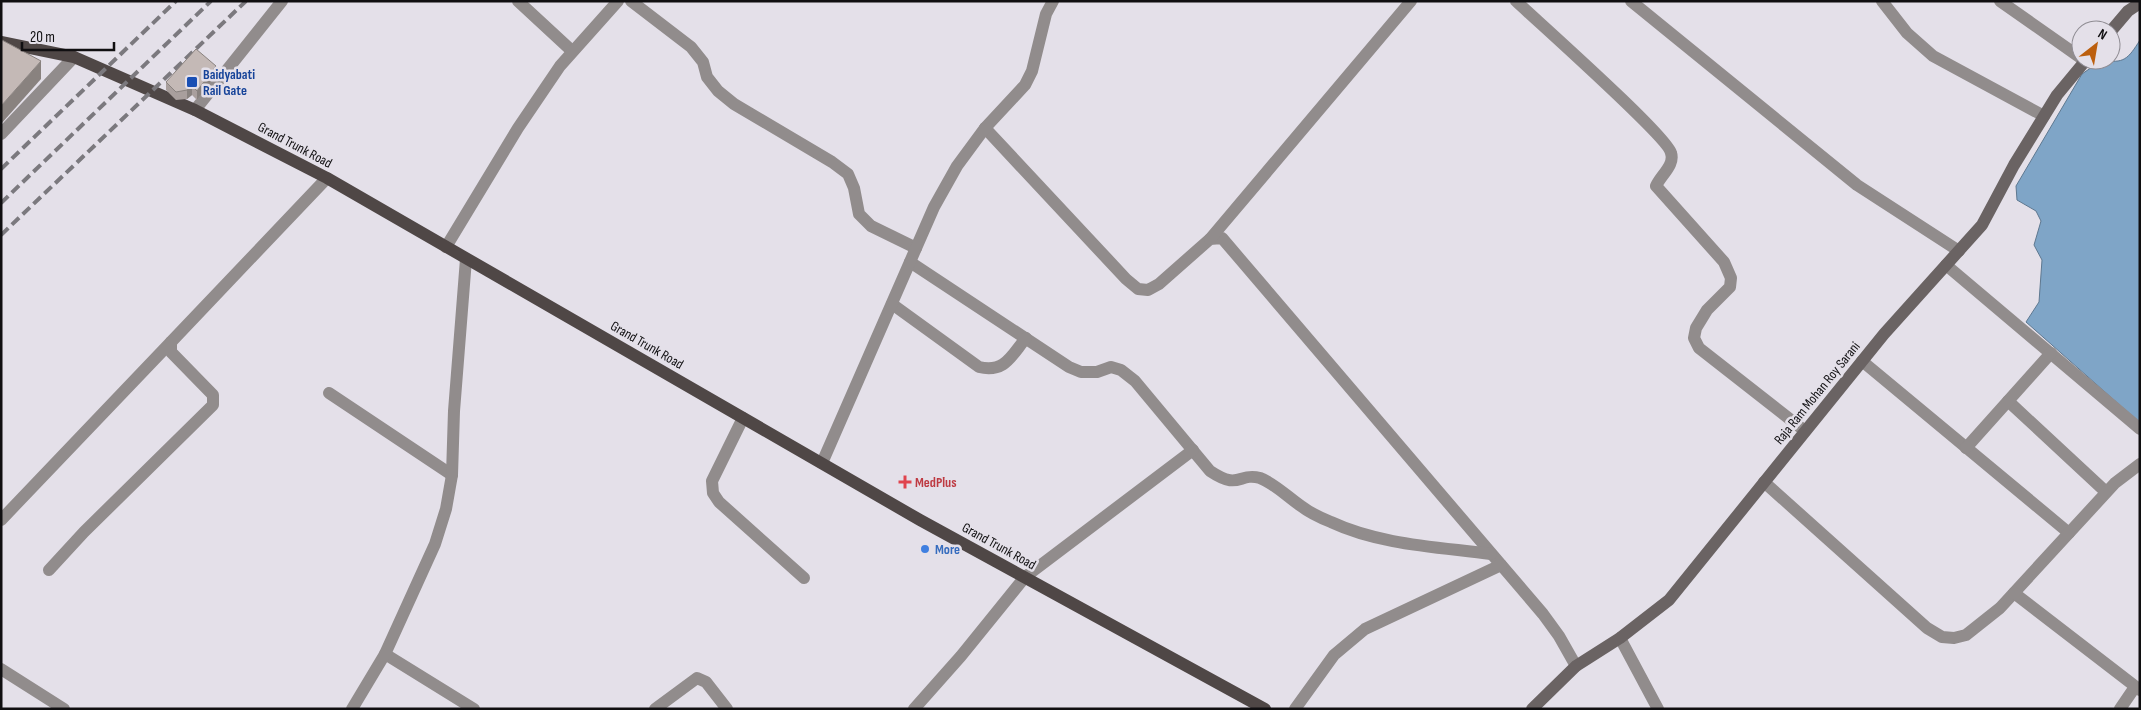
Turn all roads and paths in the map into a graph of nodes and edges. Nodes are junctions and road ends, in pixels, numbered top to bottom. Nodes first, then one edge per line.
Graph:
1 (282, 1) edge
2 (518, 1) edge
3 (618, 1) edge
4 (631, 1) edge
5 (1053, 1) edge
6 (1410, 1) edge
7 (1516, 1) edge
8 (1631, 1) edge
9 (1882, 1) edge
10 (2000, 1) edge
11 (2140, 3) edge
12 (2120, 20) edge
13 (1, 42) edge
14 (572, 51) junction
15 (2071, 51) edge
16 (74, 57) junction
17 (2076, 70) edge
18 (196, 110) junction
19 (2044, 116) junction
20 (984, 128) junction
21 (1, 134) edge
22 (327, 178) junction
23 (1210, 238) junction
24 (446, 247) junction
25 (916, 248) junction
26 (1959, 251) junction
27 (466, 259) junction
28 (910, 262) junction
29 (1946, 265) junction
30 (892, 304) junction
31 (1026, 338) junction
32 (171, 342) junction
33 (2051, 353) junction
34 (1862, 361) junction
35 (329, 393) dead end
36 (2008, 401) junction
37 (743, 418) junction
38 (2140, 429) edge
39 (1805, 431) junction
40 (1966, 448) junction
41 (1193, 450) junction
42 (822, 464) junction
43 (2140, 464) edge
44 (452, 475) junction
45 (1764, 482) junction
46 (2106, 492) junction
47 (1, 520) edge
48 (2069, 533) junction
49 (1491, 554) junction
50 (1501, 565) junction
51 (49, 570) dead end
52 (1025, 577) junction
53 (804, 578) dead end
54 (2014, 593) junction
55 (1620, 638) junction
56 (385, 654) junction
57 (1576, 666) junction
58 (1, 669) edge
59 (2138, 689) edge
60 (64, 709) edge
61 (352, 709) edge
62 (474, 709) edge
63 (654, 709) edge
64 (727, 709) edge
65 (914, 709) edge
66 (1265, 709) edge
67 (1295, 709) edge
68 (1532, 709) edge
69 (1658, 709) edge
70 (2120, 709) edge

1 - 18 street
2 - 14 street
3 - 14 street
4 - 25 street
5 - 20 street
6 - 23 street
7 - 39 street
8 - 26 street
9 - 19 street
10 - 15 street
11 - 12 street
13 - 16 main road, Grand Trunk Road
14 - 24 street
16 - 18 main road, Grand Trunk Road
16 - 21 street
17 - 19 street, Raja Ram Mohan Roy Sarani
18 - 22 main road, Grand Trunk Road
19 - 26 street, Raja Ram Mohan Roy Sarani
20 - 23 street
20 - 25 street
22 - 24 main road, Grand Trunk Road
22 - 32 street
23 - 49 street
24 - 27 main road, Grand Trunk Road
25 - 28 street
26 - 29 street, Raja Ram Mohan Roy Sarani
27 - 37 main road, Grand Trunk Road
27 - 44 street
28 - 30 street
28 - 31 street
29 - 33 street
29 - 34 street, Raja Ram Mohan Roy Sarani
30 - 31 street
30 - 42 street
31 - 41 street
32 - 47 street
32 - 51 street
33 - 36 street
33 - 38 street
34 - 39 street, Raja Ram Mohan Roy Sarani
34 - 40 street
35 - 44 street
36 - 40 street
36 - 46 street
37 - 42 main road, Grand Trunk Road
37 - 53 street
39 - 45 street, Raja Ram Mohan Roy Sarani
40 - 48 street
41 - 49 street
41 - 52 street
42 - 52 main road, Grand Trunk Road
43 - 46 street
44 - 56 street
45 - 54 street
45 - 55 street, Raja Ram Mohan Roy Sarani
46 - 48 street
48 - 54 street
49 - 50 street
50 - 57 street
50 - 67 street
52 - 65 street
52 - 66 main road, Grand Trunk Road
54 - 59 street
55 - 57 street, Raja Ram Mohan Roy Sarani
55 - 69 street
56 - 61 street
56 - 62 street
57 - 68 street, Raja Ram Mohan Roy Sarani
58 - 60 street
59 - 70 street
63 - 64 street

